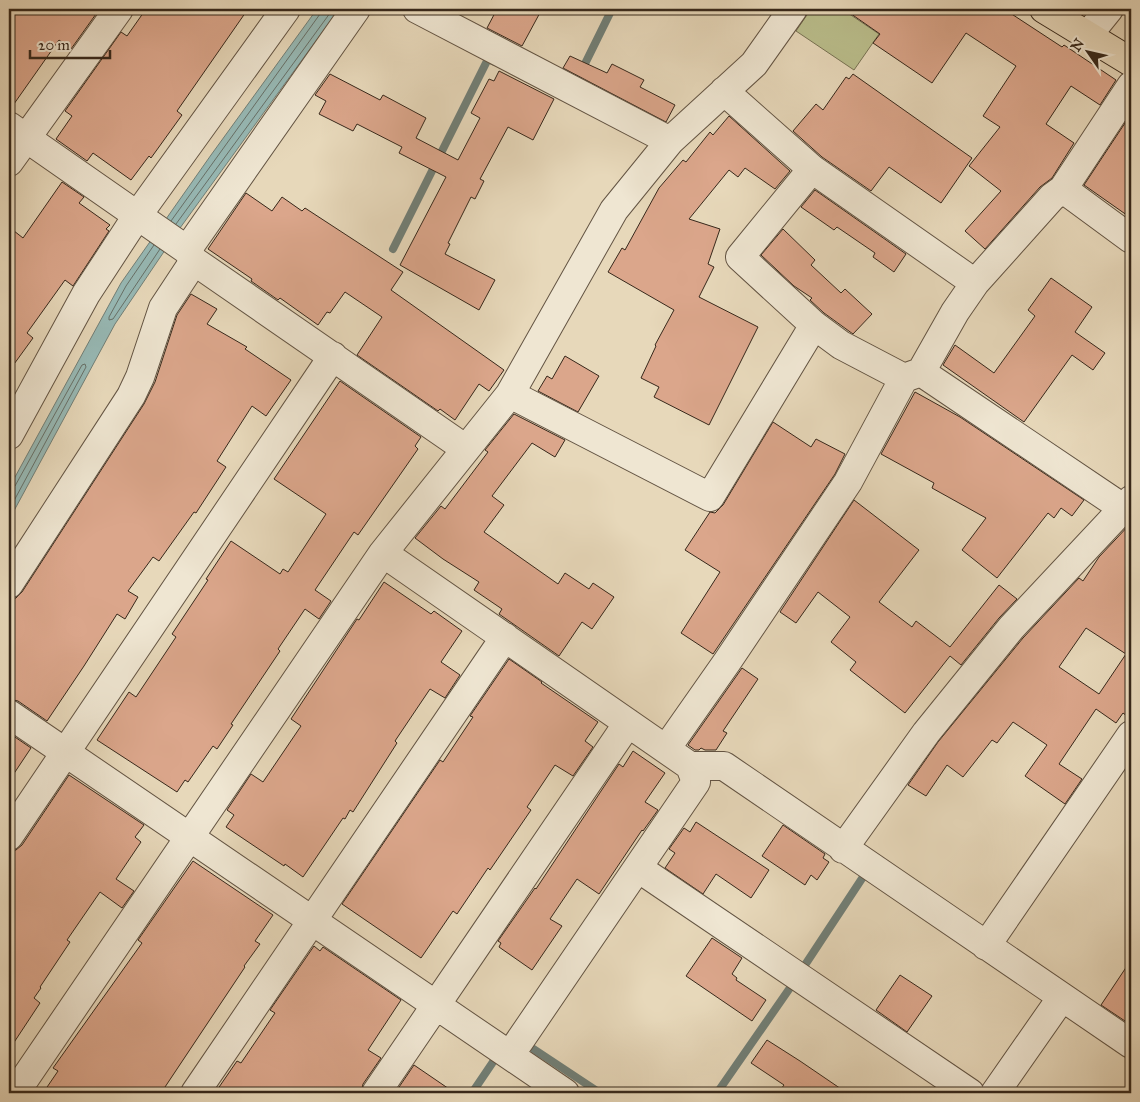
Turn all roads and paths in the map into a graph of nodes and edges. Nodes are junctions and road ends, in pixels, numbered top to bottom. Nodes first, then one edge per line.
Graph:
1 (119, 9) edge
2 (286, 9) edge
3 (356, 9) edge
4 (417, 9) edge
5 (793, 9) edge
6 (1044, 9) edge
7 (1109, 9) edge
8 (1088, 35) junction
9 (1131, 62) edge
10 (1131, 86) edge
11 (724, 92) junction
12 (17, 132) edge
13 (670, 141) junction
14 (9, 162) edge
15 (812, 169) junction
16 (1063, 189) junction
17 (1131, 239) edge
18 (170, 240) junction
19 (975, 283) junction
20 (814, 326) junction
21 (333, 356) junction
22 (913, 375) junction
23 (510, 394) junction
24 (9, 435) edge
25 (466, 450) junction
26 (1127, 504) edge
27 (383, 553) junction
28 (9, 584) edge
29 (504, 637) junction
30 (9, 714) edge
31 (628, 723) junction
32 (1131, 734) edge
33 (666, 749) junction
34 (65, 752) junction
35 (690, 766) junction
36 (9, 836) edge
37 (189, 837) junction
38 (843, 849) junction
39 (638, 868) junction
40 (312, 920) junction
41 (986, 946) junction
42 (1062, 997) junction
43 (436, 1005) junction
44 (1131, 1044) edge
45 (510, 1055) junction
46 (15, 1093) edge
47 (195, 1093) edge
48 (376, 1093) edge
49 (566, 1093) edge
50 (970, 1093) edge
51 (995, 1093) edge

1 - 12 street
2 - 18 street
3 - 18 street
4 - 13 street
5 - 11 street
6 - 8 main road
7 - 8 street
8 - 9 main road
10 - 16 street
11 - 13 street
11 - 15 street
12 - 14 street
12 - 18 street
13 - 23 street
15 - 19 street
15 - 20 street
16 - 17 street
16 - 19 street
18 - 21 street
18 - 24 street
18 - 28 street
19 - 22 street
20 - 22 street
20 - 23 street
21 - 25 street
21 - 34 street
22 - 26 street
22 - 33 street
23 - 25 street
25 - 27 street
26 - 38 street
27 - 29 street
27 - 37 street
29 - 31 street
29 - 40 street
30 - 34 street
31 - 33 street
31 - 43 street
32 - 41 street
33 - 35 street
34 - 36 street
34 - 37 street
35 - 38 street
35 - 39 street
37 - 40 street
37 - 46 street
38 - 41 street
39 - 45 street
39 - 50 street
40 - 43 street
40 - 47 street
41 - 42 street
42 - 44 street
42 - 51 street
43 - 45 street
43 - 48 street
45 - 49 street

